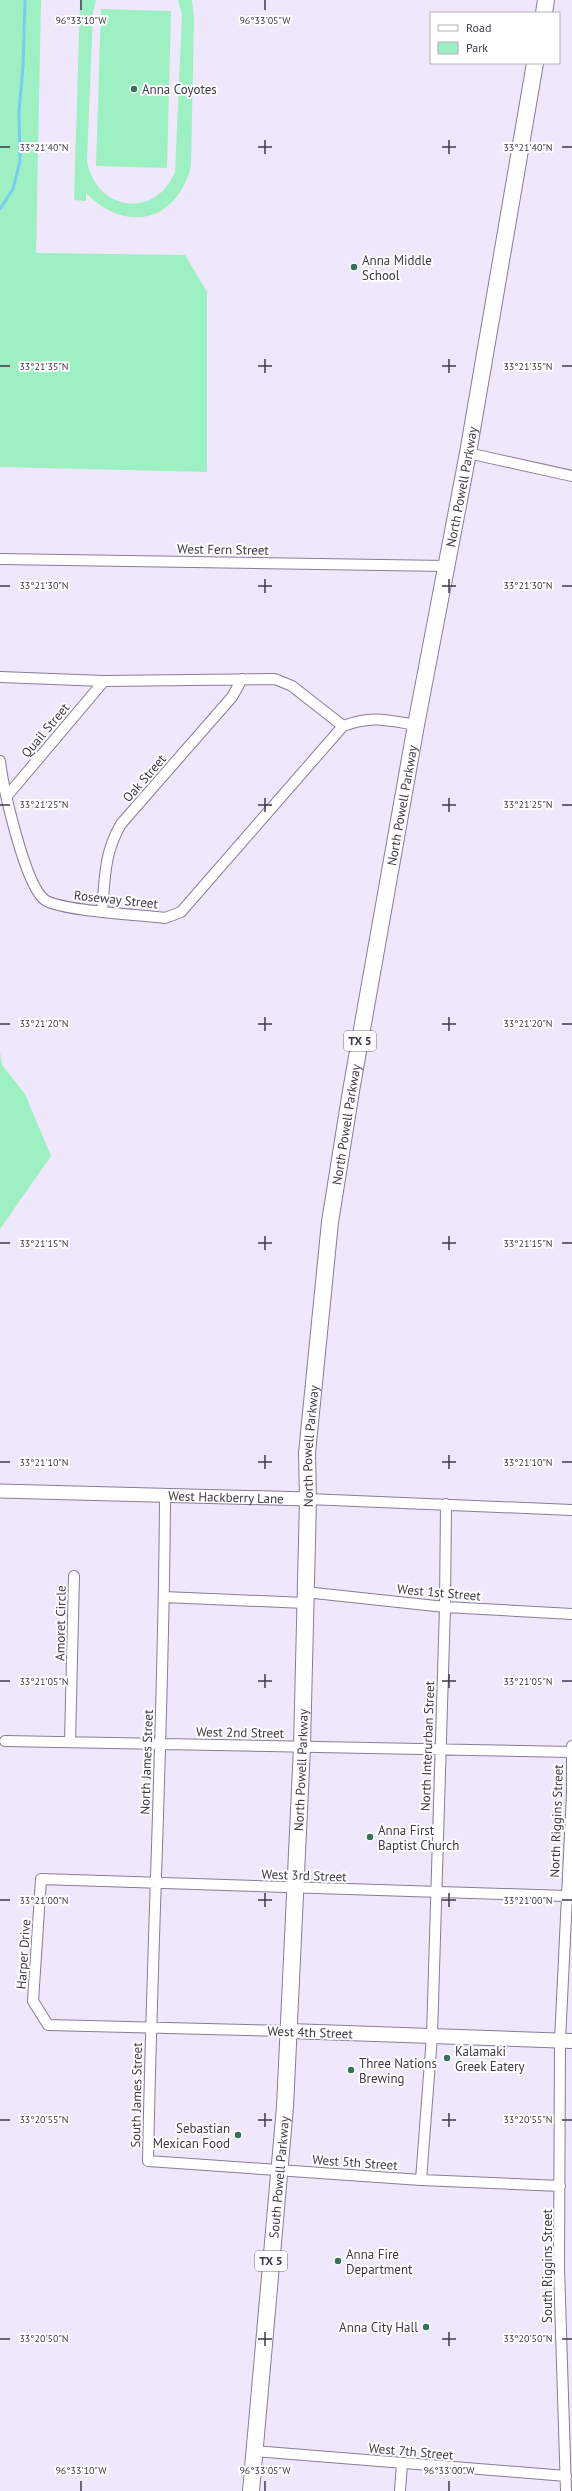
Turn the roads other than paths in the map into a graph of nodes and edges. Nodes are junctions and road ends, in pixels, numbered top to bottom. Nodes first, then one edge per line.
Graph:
1 (546, 0) edge
2 (544, 12) edge
3 (536, 64) edge
4 (468, 453) junction
5 (572, 476) edge
6 (0, 559) edge
7 (446, 566) junction
8 (0, 678) edge
9 (242, 679) junction
10 (104, 681) junction
11 (416, 725) junction
12 (343, 726) junction
13 (0, 762) edge
14 (7, 796) junction
15 (102, 911) junction
16 (0, 1491) edge
17 (165, 1495) junction
18 (308, 1499) junction
19 (446, 1504) junction
20 (572, 1510) edge
21 (74, 1576) dead end
22 (164, 1597) junction
23 (305, 1598) junction
24 (445, 1607) junction
25 (572, 1614) edge
26 (5, 1741) dead end
27 (70, 1742) junction
28 (159, 1744) junction
29 (572, 1746) edge
30 (302, 1747) junction
31 (439, 1749) junction
32 (572, 1752) edge
33 (41, 1879) joint
34 (154, 1883) junction
35 (295, 1888) junction
36 (435, 1892) junction
37 (566, 1896) junction
38 (48, 2025) joint
39 (150, 2029) junction
40 (289, 2031) junction
41 (432, 2036) junction
42 (566, 2041) edge
43 (148, 2161) joint
44 (279, 2169) junction
45 (421, 2180) junction
46 (560, 2186) junction
47 (254, 2451) junction
48 (402, 2463) junction
49 (566, 2476) junction
50 (251, 2491) edge
51 (400, 2491) edge
52 (566, 2491) edge

1 - 2 main road
3 - 4 main road, North Powell Parkway / TX 5
4 - 5 street
4 - 7 main road, North Powell Parkway / TX 5
6 - 7 street, West Fern Street
7 - 11 main road, North Powell Parkway / TX 5
8 - 10 street
9 - 10 street
9 - 12 street
9 - 15 street, Oak Street
10 - 14 street, Quail Street
11 - 12 street
11 - 18 main road, North Powell Parkway / TX 5
12 - 15 street, Roseway Street
13 - 14 street, Roseway Street
14 - 15 street, Roseway Street
16 - 17 street, West Hackberry Lane
17 - 18 street, West Hackberry Lane
17 - 22 street, North James Street
18 - 19 street, West Hackberry Lane
18 - 23 main road, North Powell Parkway / TX 5
19 - 20 street, West Hackberry Lane
19 - 24 street, North Interurban Street
21 - 27 street, Amoret Circle
22 - 23 street, West 1st Street
22 - 28 street, North James Street
23 - 24 street, West 1st Street
23 - 30 main road, North Powell Parkway / TX 5
24 - 25 street, West 1st Street
24 - 31 street, North Interurban Street
26 - 27 street, West 2nd Street
27 - 28 street, West 2nd Street
28 - 30 street, West 2nd Street
28 - 34 street, North James Street
29 - 32 street, North Riggins Street
30 - 31 street, West 2nd Street
30 - 35 main road, North Powell Parkway / TX 5
31 - 32 street, West 2nd Street
31 - 36 street, North Interurban Street
32 - 37 street, North Riggins Street
33 - 34 street, West 3rd Street
33 - 38 street, Harper Drive
34 - 35 street, West 3rd Street
34 - 39 street, North James Street
35 - 36 street, West 3rd Street
35 - 40 main road, North Powell Parkway / TX 5
36 - 37 street, West 3rd Street
36 - 41 street, North Interurban Street
37 - 42 street, North Riggins Street
38 - 39 street, West 4th Street
39 - 40 street, West 4th Street
39 - 43 street, South James Street
40 - 41 main road, West 4th Street
40 - 44 main road, South Powell Parkway / TX 5
41 - 42 main road, West 4th Street
41 - 45 street, North Interurban Street
42 - 46 street, South Riggins Street
43 - 44 street, West 5th Street
44 - 45 street, West 5th Street
44 - 47 main road, South Powell Parkway / TX 5
45 - 46 street, West 5th Street
46 - 49 street, South Riggins Street
47 - 48 street, West 7th Street
47 - 50 main road, South Powell Parkway / TX 5
48 - 49 street, West 7th Street
48 - 51 street
49 - 52 street, South Riggins Street

